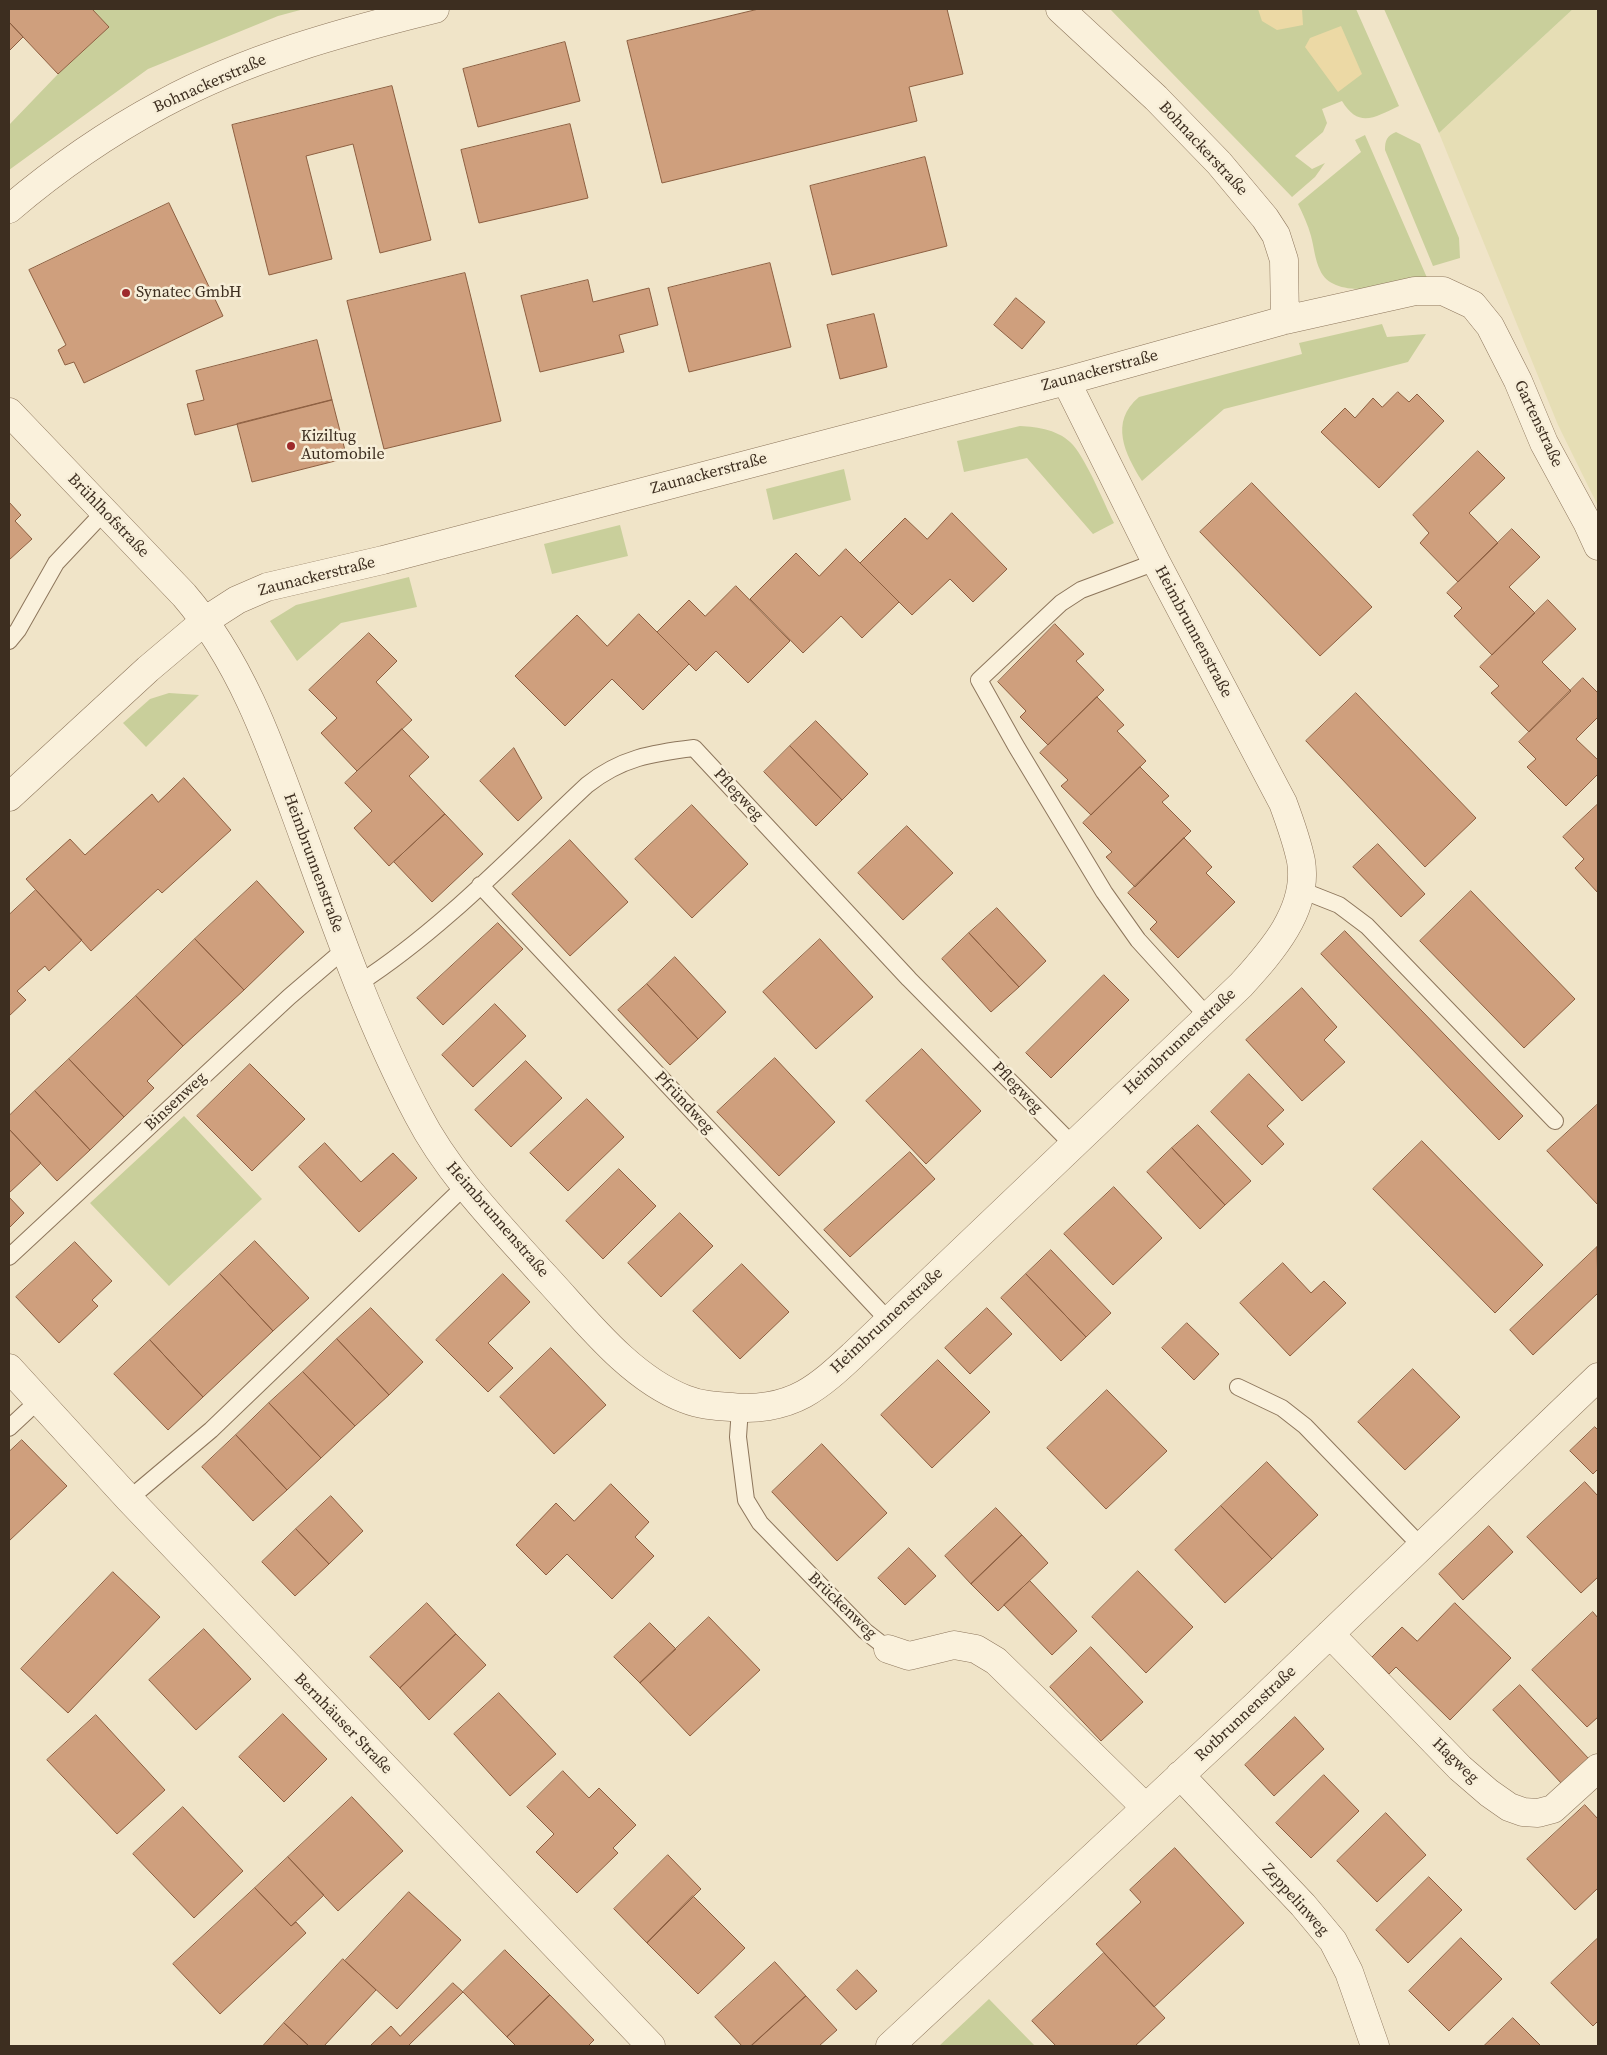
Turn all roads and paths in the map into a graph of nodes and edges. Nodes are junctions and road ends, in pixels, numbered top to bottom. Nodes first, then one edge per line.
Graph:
1 (435, 9) edge
2 (1060, 9) edge
3 (9, 209) edge
4 (1473, 305) joint
5 (1285, 320) junction
6 (1066, 381) junction
7 (9, 412) edge
8 (104, 512) junction
9 (1598, 546) edge
10 (1156, 562) junction
11 (206, 620) junction
12 (9, 641) edge
13 (9, 797) edge
14 (480, 885) junction
15 (1301, 890) junction
16 (345, 948) junction
17 (358, 984) junction
18 (1208, 1017) junction
19 (1555, 1121) dead end
20 (1072, 1144) junction
21 (466, 1185) junction
22 (9, 1258) edge
23 (889, 1321) junction
24 (9, 1368) edge
25 (1598, 1377) edge
26 (1238, 1387) dead end
27 (39, 1400) junction
28 (740, 1408) junction
29 (9, 1428) edge
30 (129, 1499) junction
31 (1421, 1546) junction
32 (1330, 1634) junction
33 (888, 1649) joint
34 (1598, 1768) edge
35 (1180, 1775) junction
36 (1145, 1807) junction
37 (642, 2044) edge
38 (890, 2046) edge
39 (1375, 2046) edge

1 - 3 street, Bohnackerstraße
2 - 5 street, Bohnackerstraße
4 - 5 street, Zaunackerstraße
4 - 9 street, Gartenstraße
5 - 6 street, Zaunackerstraße
6 - 10 street, Heimbrunnenstraße
6 - 11 street, Zaunackerstraße
7 - 8 street, Brühlhofstraße
8 - 11 street, Brühlhofstraße
8 - 12 lane
10 - 15 street, Heimbrunnenstraße
10 - 18 lane
11 - 13 street, Zaunackerstraße
11 - 16 street, Heimbrunnenstraße
14 - 17 lane, Pflegweg
14 - 20 lane, Pflegweg
14 - 23 lane, Pfründweg
15 - 18 street, Heimbrunnenstraße
15 - 19 lane
16 - 17 street, Heimbrunnenstraße
16 - 22 lane, Binsenweg
17 - 21 street, Heimbrunnenstraße
18 - 20 street, Heimbrunnenstraße
20 - 23 street, Heimbrunnenstraße
21 - 28 street, Heimbrunnenstraße
21 - 30 lane
23 - 28 street, Heimbrunnenstraße
24 - 27 street, Bernhäuser Straße
25 - 31 street, Rotbrunnenstraße
26 - 31 lane
27 - 29 lane
27 - 30 street, Bernhäuser Straße
28 - 33 lane, Brückenweg
30 - 37 street, Bernhäuser Straße
31 - 32 street, Rotbrunnenstraße
32 - 34 street, Hagweg
32 - 35 street, Rotbrunnenstraße
33 - 36 street, Brückenweg
35 - 36 street, Rotbrunnenstraße
35 - 39 street, Zeppelinweg
36 - 38 street, Rotbrunnenstraße

